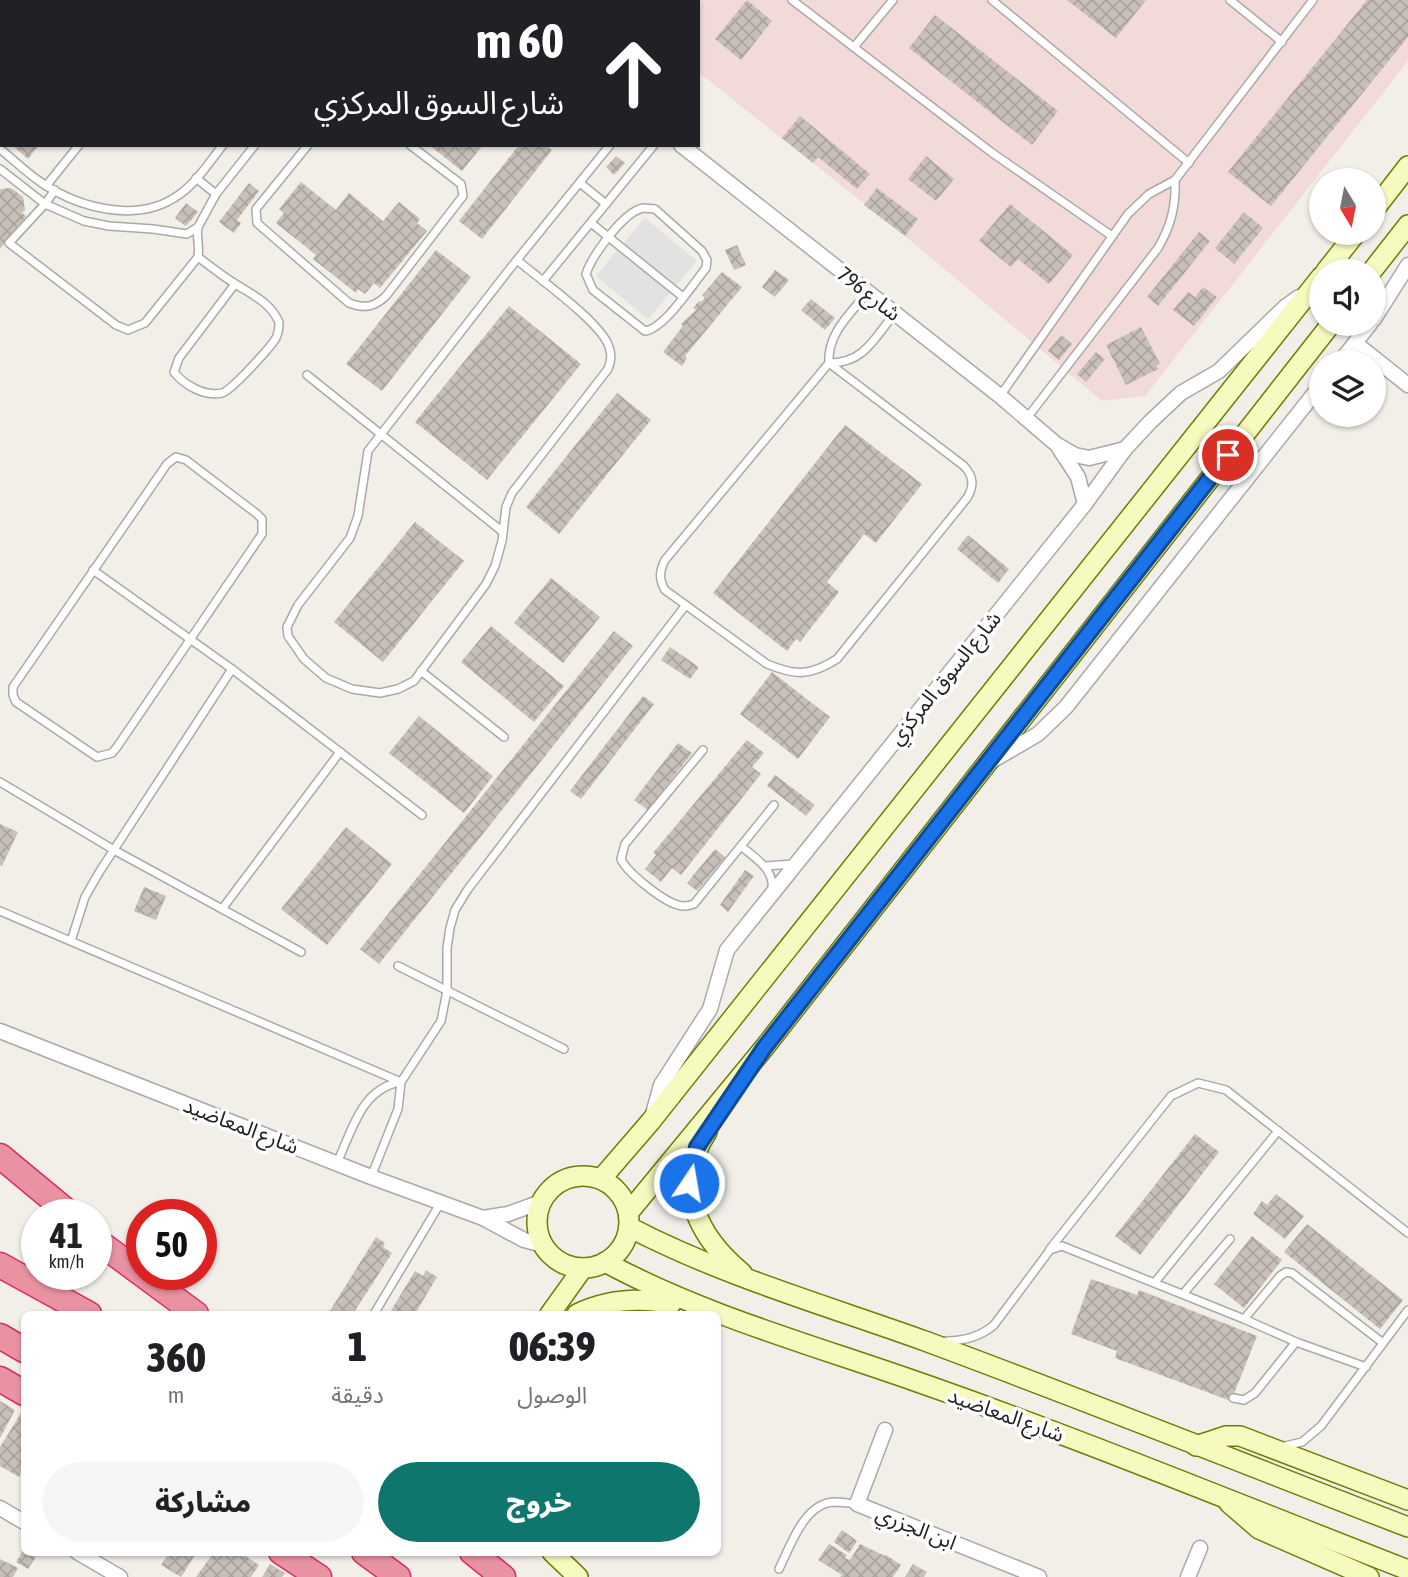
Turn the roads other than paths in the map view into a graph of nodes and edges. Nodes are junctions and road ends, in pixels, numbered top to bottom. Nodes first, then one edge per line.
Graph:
1 (792, 0) edge
2 (892, 0) edge
3 (992, 0) edge
4 (1230, 0) edge
5 (1313, 0) edge
6 (1282, 42) junction
7 (854, 47) junction
8 (77, 147) edge
9 (221, 147) edge
10 (253, 147) edge
11 (307, 147) edge
12 (413, 147) edge
13 (608, 147) edge
14 (652, 147) edge
15 (684, 147) edge
16 (0, 149) edge
17 (1189, 163) junction
18 (1408, 166) edge
19 (0, 169) edge
20 (196, 178) junction
21 (1175, 180) junction
22 (580, 183) junction
23 (46, 186) junction
24 (55, 190) junction
25 (216, 194) junction
26 (1386, 194) edge
27 (45, 204) junction
28 (606, 204) junction
29 (591, 223) junction
30 (1408, 225) edge
31 (198, 228) junction
32 (1112, 236) junction
33 (610, 238) junction
34 (1347, 245) edge
35 (198, 257) junction
36 (1335, 259) edge
37 (1381, 259) edge
38 (517, 260) junction
39 (1408, 265) edge
40 (543, 281) junction
41 (235, 285) junction
42 (1309, 289) edge
43 (867, 293) junction
44 (1309, 293) edge
45 (683, 297) junction
46 (1386, 300) edge
47 (894, 314) junction
48 (1322, 336) edge
49 (1361, 336) edge
50 (1355, 343) junction
51 (1349, 350) edge
52 (829, 363) junction
53 (307, 375) dead end
54 (1408, 385) edge
55 (1000, 396) junction
56 (1309, 400) edge
57 (1026, 418) junction
58 (379, 435) junction
59 (1056, 444) junction
60 (1125, 449) junction
61 (1085, 504) junction
62 (503, 532) junction
63 (93, 570) junction
64 (685, 606) junction
65 (190, 639) junction
66 (232, 669) junction
67 (421, 671) junction
68 (504, 737) dead end
69 (703, 750) dead end
70 (340, 751) junction
71 (989, 763) junction
72 (0, 782) edge
73 (774, 805) dead end
74 (422, 814) dead end
75 (741, 846) junction
76 (114, 850) junction
77 (796, 863) junction
78 (766, 866) junction
79 (772, 894) junction
80 (222, 909) junction
81 (0, 911) edge
82 (71, 941) junction
83 (301, 952) dead end
84 (398, 967) dead end
85 (447, 991) junction
86 (0, 1031) edge
87 (764, 1048) junction
88 (564, 1049) dead end
89 (401, 1082) junction
90 (652, 1121) junction
91 (1278, 1131) junction
92 (0, 1156) edge
93 (337, 1163) junction
94 (371, 1177) junction
95 (0, 1178) edge
96 (601, 1179) junction
97 (30, 1199) edge
98 (52, 1199) edge
99 (441, 1202) junction
100 (541, 1202) junction
101 (483, 1218) junction
102 (629, 1219) junction
103 (1408, 1233) edge
104 (1230, 1239) dead end
105 (543, 1245) junction
106 (1050, 1250) junction
107 (112, 1252) edge
108 (604, 1262) junction
109 (0, 1265) edge
110 (583, 1268) junction
111 (751, 1280) junction
112 (1155, 1282) junction
113 (1183, 1294) junction
114 (1196, 1300) junction
115 (1408, 1310) edge
116 (84, 1311) edge
117 (192, 1311) edge
118 (376, 1311) edge
119 (552, 1311) edge
120 (584, 1311) edge
121 (705, 1311) edge
122 (714, 1311) edge
123 (1192, 1311) dead end
124 (721, 1314) edge
125 (721, 1314) edge
126 (724, 1315) junction
127 (1244, 1319) junction
128 (0, 1336) edge
129 (925, 1342) junction
130 (1296, 1342) junction
131 (1383, 1343) junction
132 (21, 1348) edge
133 (1366, 1367) junction
134 (0, 1379) edge
135 (21, 1391) edge
136 (1233, 1398) dead end
137 (885, 1430) dead end
138 (1196, 1446) junction
139 (1271, 1446) junction
140 (1218, 1493) junction
141 (1408, 1500) edge
142 (857, 1504) junction
143 (0, 1508) edge
144 (21, 1520) edge
145 (1408, 1527) edge
146 (1200, 1548) dead end
147 (84, 1556) edge
148 (287, 1556) edge
149 (369, 1556) edge
150 (477, 1556) edge
151 (556, 1556) edge
152 (779, 1569) dead end
153 (1408, 1570) edge
154 (1006, 1572) edge
155 (1365, 1576) edge
156 (120, 1577) edge
157 (319, 1577) edge
158 (398, 1577) edge
159 (503, 1577) edge
160 (578, 1577) edge
161 (1039, 1577) edge
162 (1188, 1577) edge

1 - 7 lane
2 - 7 lane
3 - 17 lane
4 - 6 lane
5 - 6 lane
6 - 17 lane
7 - 32 lane
8 - 23 lane
9 - 20 lane
10 - 25 lane
11 - 12 lane
13 - 22 lane
14 - 28 lane
15 - 43 street, شارع 796
16 - 23 lane
17 - 21 lane
18 - 26 main road
19 - 27 lane
20 - 24 lane
20 - 25 lane
21 - 32 lane
21 - 57 lane
22 - 28 lane
22 - 38 lane
23 - 24 lane
24 - 27 lane
25 - 31 lane
27 - 31 lane
27 - 35 lane
28 - 29 lane
29 - 33 lane
29 - 40 lane
30 - 37 main road
31 - 35 lane
32 - 55 lane
33 - 45 lane
33 - 45 lane
33 - 45 lane
34 - 36 main road
35 - 41 lane
38 - 40 lane
38 - 58 lane
39 - 46 street
40 - 62 lane
41 - 41 lane
42 - 60 street, شارع السوق المركزي
43 - 47 street, شارع 796
43 - 52 lane
44 - 90 main road, شارع السوق المركزي
47 - 52 lane
47 - 55 street, شارع 796
48 - 71 main road
49 - 50 street
50 - 51 street
50 - 54 street
52 - 64 lane
52 - 64 lane
53 - 58 lane
55 - 57 street, شارع 796
56 - 71 street
57 - 59 street, شارع 796
58 - 62 lane
58 - 67 lane
59 - 60 street, شارع 796
59 - 61 street, شارع 796
60 - 61 street, شارع السوق المركزي
61 - 77 street, شارع السوق المركزي
62 - 67 lane
63 - 65 lane
63 - 65 lane
63 - 65 lane
64 - 85 lane
65 - 66 lane
66 - 70 lane
66 - 76 lane
67 - 68 lane
69 - 75 lane
70 - 74 lane
70 - 80 lane
71 - 87 main road
72 - 76 lane
73 - 75 lane
75 - 78 lane
76 - 80 lane
76 - 82 lane
77 - 78 lane
77 - 79 street, شارع السوق المركزي
78 - 79 lane
79 - 90 street, شارع السوق المركزي
80 - 83 lane
81 - 82 lane
82 - 89 lane
84 - 85 lane
85 - 88 lane
85 - 89 lane
86 - 93 street, شارع المعاضيد
87 - 102 main road
87 - 111 main road
89 - 93 lane
89 - 94 lane
90 - 96 main road, شارع السوق المركزي
91 - 103 lane
91 - 106 lane
91 - 112 lane
92 - 98 highway
93 - 94 street, شارع المعاضيد
94 - 99 street, شارع المعاضيد
95 - 97 highway
96 - 100 main road
96 - 102 main road
99 - 101 street, شارع المعاضيد
99 - 118 lane
100 - 101 street
100 - 105 main road
101 - 105 street, شارع المعاضيد
102 - 108 main road
102 - 111 main road, شارع المعاضيد
104 - 113 lane
105 - 110 main road
106 - 112 lane
106 - 129 lane
107 - 117 highway
108 - 110 main road
108 - 122 main road, شارع المعاضيد
109 - 116 highway
110 - 119 main road
111 - 129 main road, شارع المعاضيد
112 - 113 lane
113 - 114 lane
114 - 123 lane
114 - 127 lane
115 - 131 lane
120 - 121 main road
124 - 126 main road, شارع المعاضيد
125 - 126 main road
126 - 140 main road, شارع المعاضيد
127 - 130 lane
127 - 131 lane
128 - 132 highway
129 - 138 main road, شارع المعاضيد
130 - 133 lane
130 - 136 lane
131 - 133 lane
133 - 139 lane
134 - 135 highway
137 - 142 street, ابن الجزري
138 - 139 main road
138 - 145 main road, شارع المعاضيد
139 - 141 main road
140 - 153 main road, شارع المعاضيد
140 - 155 main road
142 - 152 lane
142 - 154 street, ابن الجزري
143 - 144 street
146 - 162 street
147 - 156 street
148 - 157 highway
149 - 158 highway
150 - 159 highway
151 - 160 main road
154 - 161 street, ابن الجزري

